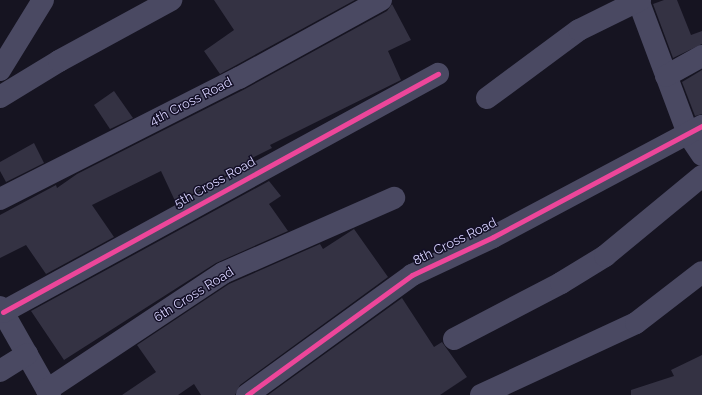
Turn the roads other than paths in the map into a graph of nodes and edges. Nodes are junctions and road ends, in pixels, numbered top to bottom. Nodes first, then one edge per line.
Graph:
1 (43, 0) edge
2 (171, 0) edge
3 (381, 0) edge
4 (639, 0) edge
5 (702, 56) edge
6 (0, 70) edge
7 (438, 74) dead end
8 (666, 76) junction
9 (0, 97) edge
10 (487, 98) dead end
11 (695, 130) edge
12 (702, 155) edge
13 (702, 176) edge
14 (394, 198) dead end
15 (0, 199) edge
16 (702, 272) edge
17 (1, 310) edge
18 (454, 340) dead end
19 (27, 354) junction
20 (0, 370) edge
21 (49, 393) edge
22 (247, 395) edge
23 (481, 395) edge

1 - 6 street
2 - 9 street
3 - 15 street, 4th Cross Road
4 - 8 street
4 - 10 street
5 - 8 street
7 - 17 street, 5th Cross Road
8 - 11 street
11 - 12 street
11 - 22 street, 8th Cross Road
13 - 18 street
14 - 21 street, 6th Cross Road
16 - 23 street
17 - 19 street
19 - 20 street
19 - 21 street

